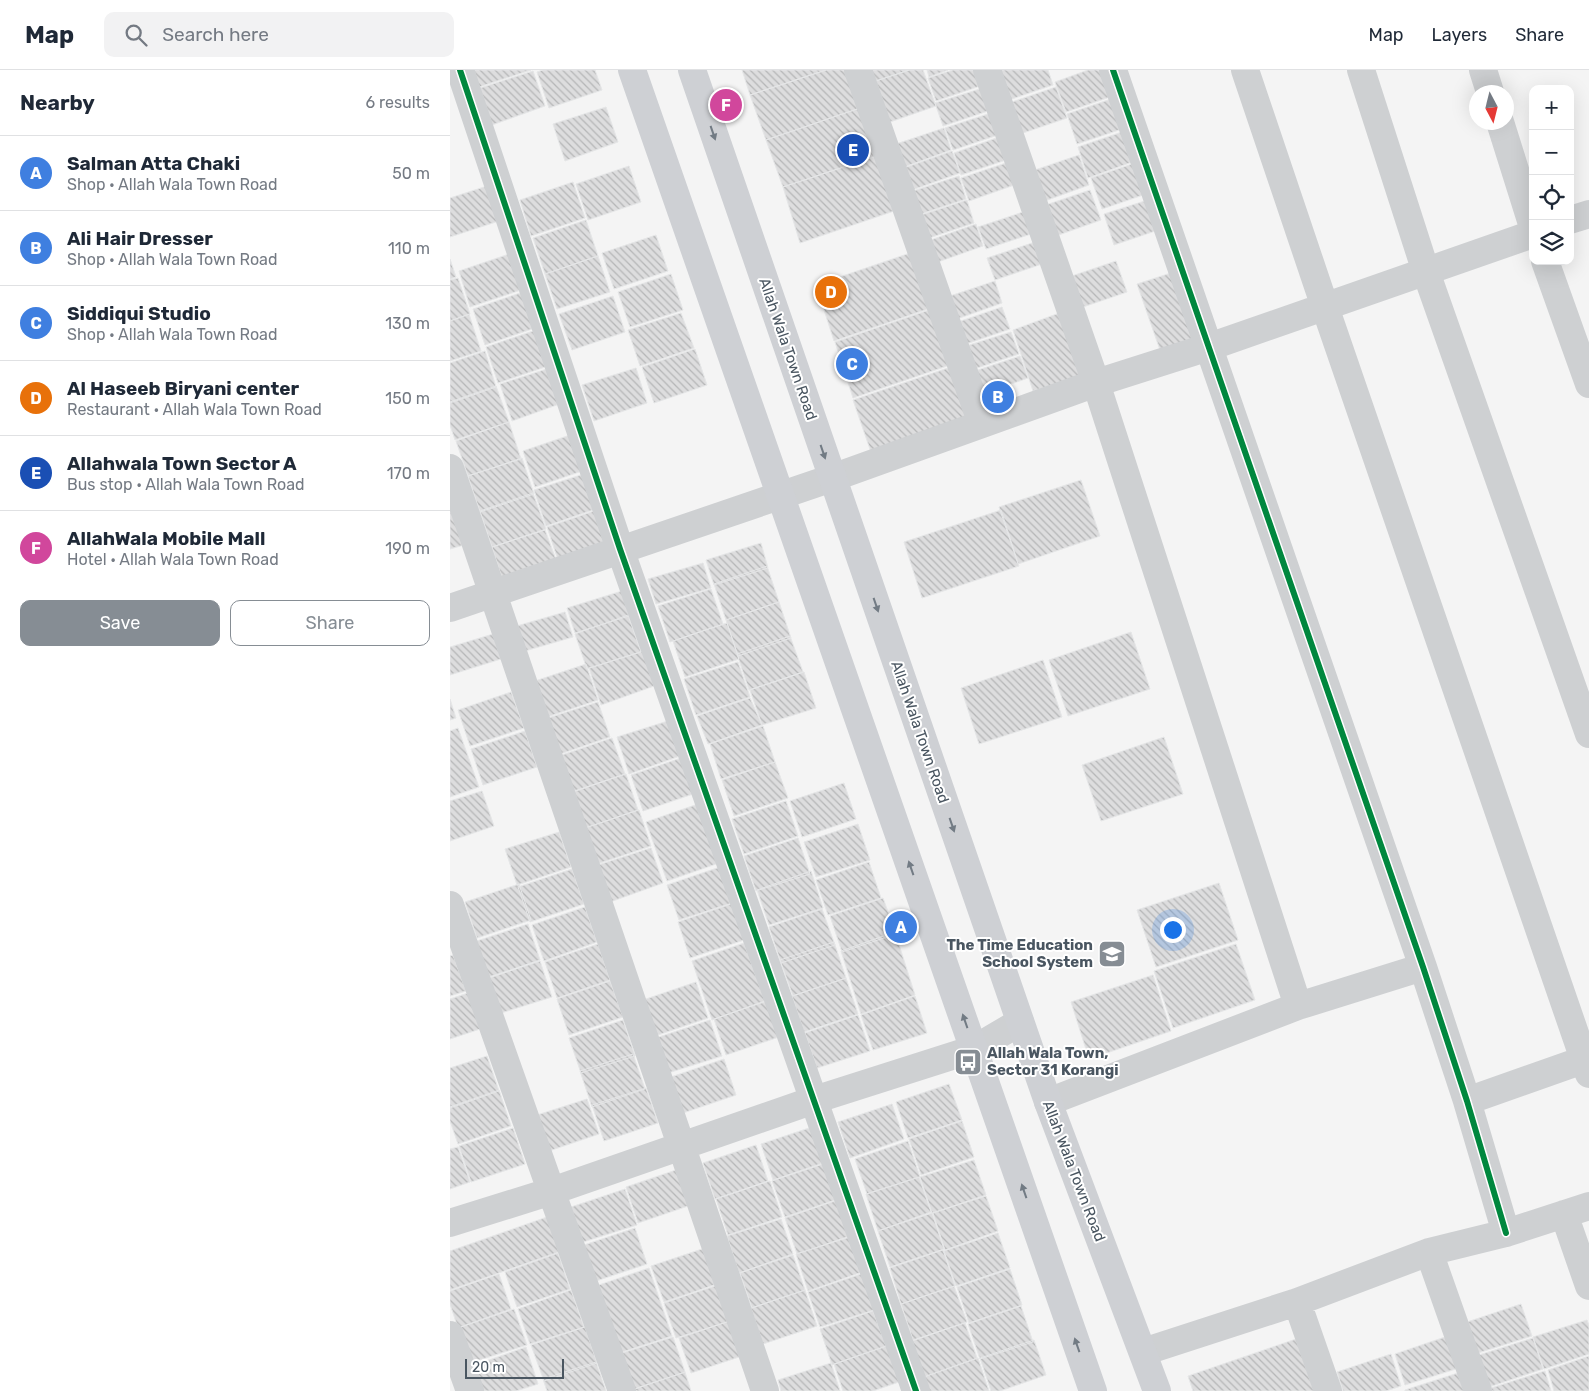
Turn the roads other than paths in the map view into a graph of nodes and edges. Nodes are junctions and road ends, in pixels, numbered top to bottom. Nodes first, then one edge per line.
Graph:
1 (460, 70) edge
2 (632, 70) edge
3 (692, 70) edge
4 (858, 70) edge
5 (987, 70) edge
6 (1113, 70) edge
7 (1245, 70) edge
8 (1361, 70) edge
9 (1483, 70) edge
10 (1488, 85) edge
11 (1503, 130) edge
12 (1589, 214) edge
13 (1574, 219) edge
14 (1531, 220) edge
15 (1529, 235) edge
16 (1546, 265) edge
17 (1426, 272) junction
18 (1325, 307) junction
19 (1209, 347) junction
20 (1096, 383) junction
21 (1589, 384) edge
22 (982, 424) junction
23 (450, 468) edge
24 (832, 478) junction
25 (781, 495) junction
26 (620, 549) junction
27 (494, 593) junction
28 (450, 608) edge
29 (1589, 734) edge
30 (450, 905) edge
31 (1423, 967) junction
32 (1298, 1006) junction
33 (1020, 1022) junction
34 (974, 1050) junction
35 (1587, 1064) edge
36 (814, 1100) junction
37 (1466, 1101) junction
38 (1048, 1102) junction
39 (681, 1146) junction
40 (552, 1191) junction
41 (1577, 1210) edge
42 (450, 1223) edge
43 (1506, 1233) junction
44 (1429, 1252) junction
45 (1589, 1286) edge
46 (1297, 1302) junction
47 (450, 1335) edge
48 (1143, 1352) junction
49 (470, 1391) edge
50 (622, 1391) edge
51 (765, 1391) edge
52 (916, 1391) edge
53 (1093, 1391) edge
54 (1157, 1391) edge
55 (1328, 1391) edge
56 (1478, 1391) edge

1 - 26 street
2 - 25 main road
3 -> 24 main road, Allah Wala Town Road
4 - 22 street
5 - 20 street
6 - 19 street
7 - 18 street
8 - 17 street
9 - 10 street
11 - 14 street
12 - 13 street
15 - 17 street
16 - 21 street
17 - 18 street
17 - 29 street
18 - 19 street
18 - 35 street
19 - 20 street
19 - 31 street
20 - 22 street
20 - 32 street
22 - 24 street
23 - 27 street
24 - 25 street
24 -> 33 main road, Allah Wala Town Road
25 - 26 street
34 -> 25 main road
26 - 27 street
26 - 36 street
27 - 28 street
27 - 39 street
30 - 40 street
31 - 32 street
31 - 37 street
32 - 38 street
33 - 34 street
33 - 38 main road, Allah Wala Town Road
34 - 36 street
53 -> 34 main road
35 - 37 street
36 - 39 street
36 - 52 street
37 - 43 street
38 - 48 main road, Allah Wala Town Road
39 - 40 street
39 - 51 street
40 - 42 street
40 - 50 street
41 - 43 street
41 - 45 street
43 - 44 street
44 - 46 street
44 - 56 street
46 - 48 street
46 - 55 street
47 - 49 street
48 - 54 main road, Allah Wala Town Road

